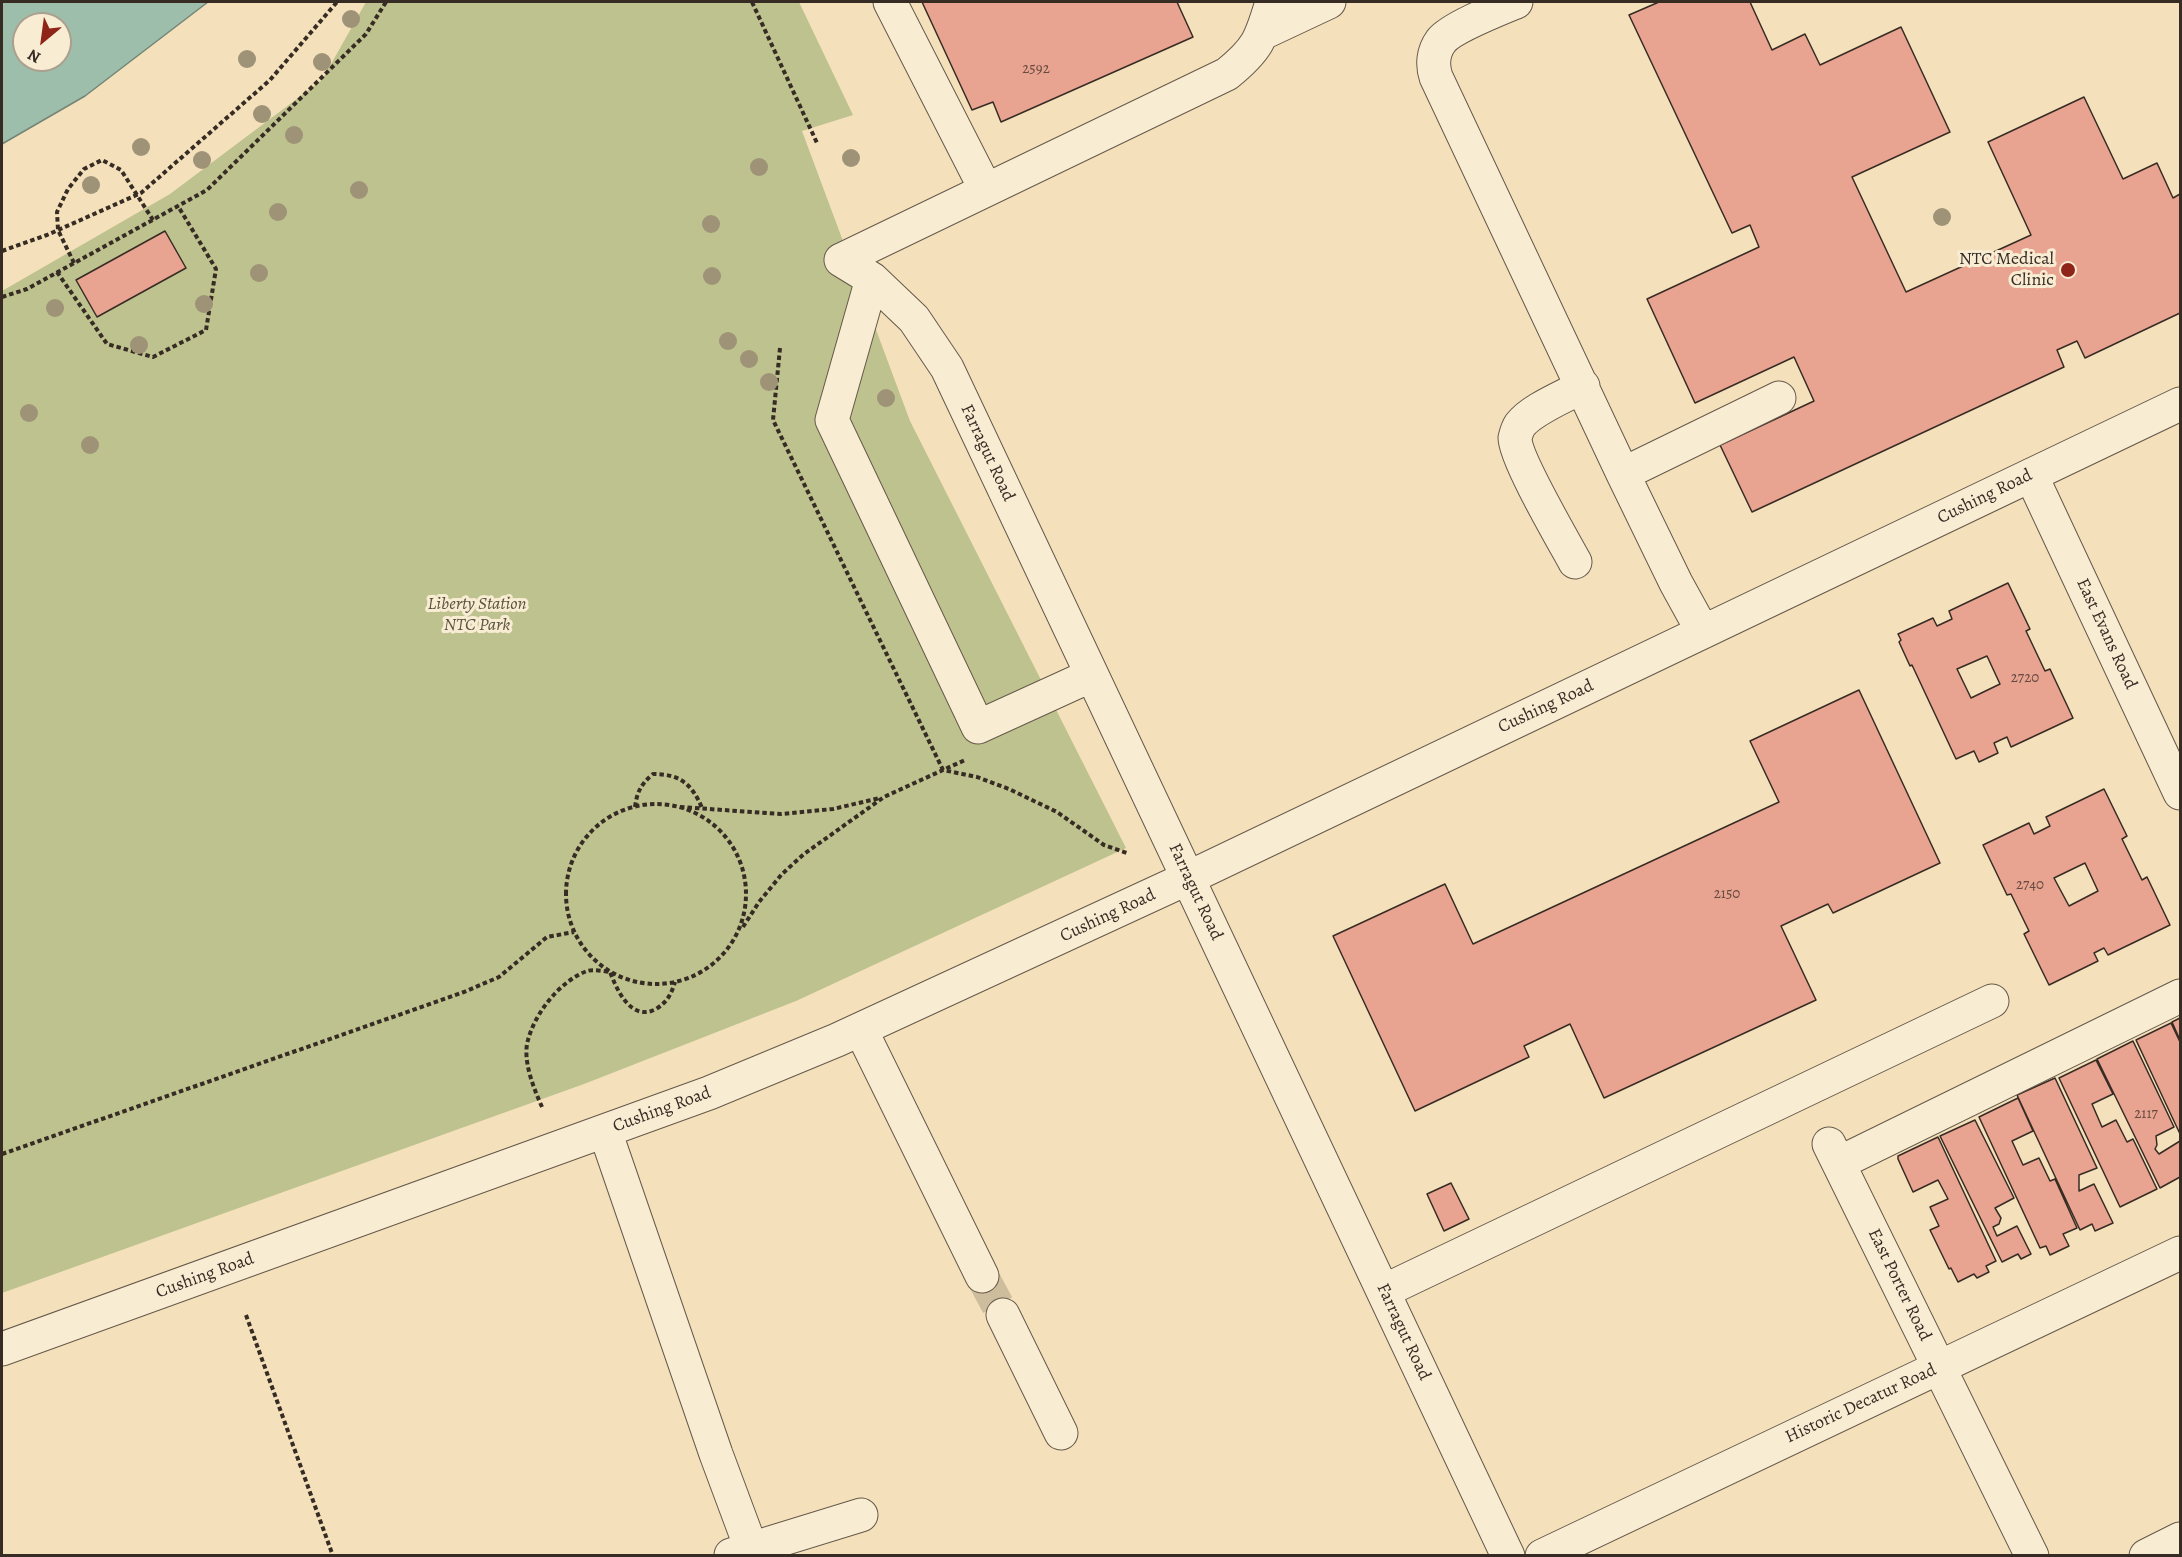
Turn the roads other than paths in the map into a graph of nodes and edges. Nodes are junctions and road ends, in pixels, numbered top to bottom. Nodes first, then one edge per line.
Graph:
1 (890, 2) edge
2 (1272, 2) edge
3 (1329, 2) edge
4 (1516, 2) edge
5 (1263, 33) junction
6 (986, 190) junction
7 (872, 279) junction
8 (1583, 386) junction
9 (1779, 398) dead end
10 (2181, 404) edge
11 (1623, 474) junction
12 (2031, 475) junction
13 (1575, 562) dead end
14 (1703, 632) junction
15 (1092, 675) junction
16 (2181, 793) edge
17 (1188, 878) junction
18 (2181, 996) edge
19 (1992, 1001) dead end
20 (861, 1030) junction
21 (605, 1131) junction
22 (2181, 1253) edge
23 (982, 1275) tunnel mouth
24 (1384, 1291) junction
25 (1003, 1315) tunnel mouth
26 (2, 1349) edge
27 (1940, 1366) junction
28 (1061, 1432) dead end
29 (861, 1515) dead end
30 (2181, 1539) edge
31 (740, 1552) edge
32 (1508, 1556) edge
33 (1542, 1556) edge
34 (2032, 1556) edge
35 (2146, 1556) edge

1 - 6 street
2 - 5 street
3 - 5 street
4 - 8 street
5 - 6 street
6 - 7 street, Farragut Road
7 - 15 street, Farragut Road
7 - 15 street
8 - 11 street
8 - 13 street
9 - 11 street
10 - 12 street, Cushing Road
11 - 14 street
12 - 14 street, Cushing Road
12 - 16 street, East Evans Road
14 - 17 street, Cushing Road
15 - 17 street, Farragut Road
17 - 20 street, Cushing Road
17 - 24 street, Farragut Road
18 - 27 street, East Porter Road
19 - 24 street
20 - 21 street, Cushing Road
20 - 23 street
21 - 26 street, Cushing Road
21 - 31 street
22 - 27 street, Historic Decatur Road
24 - 32 street, Farragut Road
25 - 28 street
27 - 33 street, Historic Decatur Road
27 - 34 street, East Porter Road
29 - 31 street
30 - 35 street

